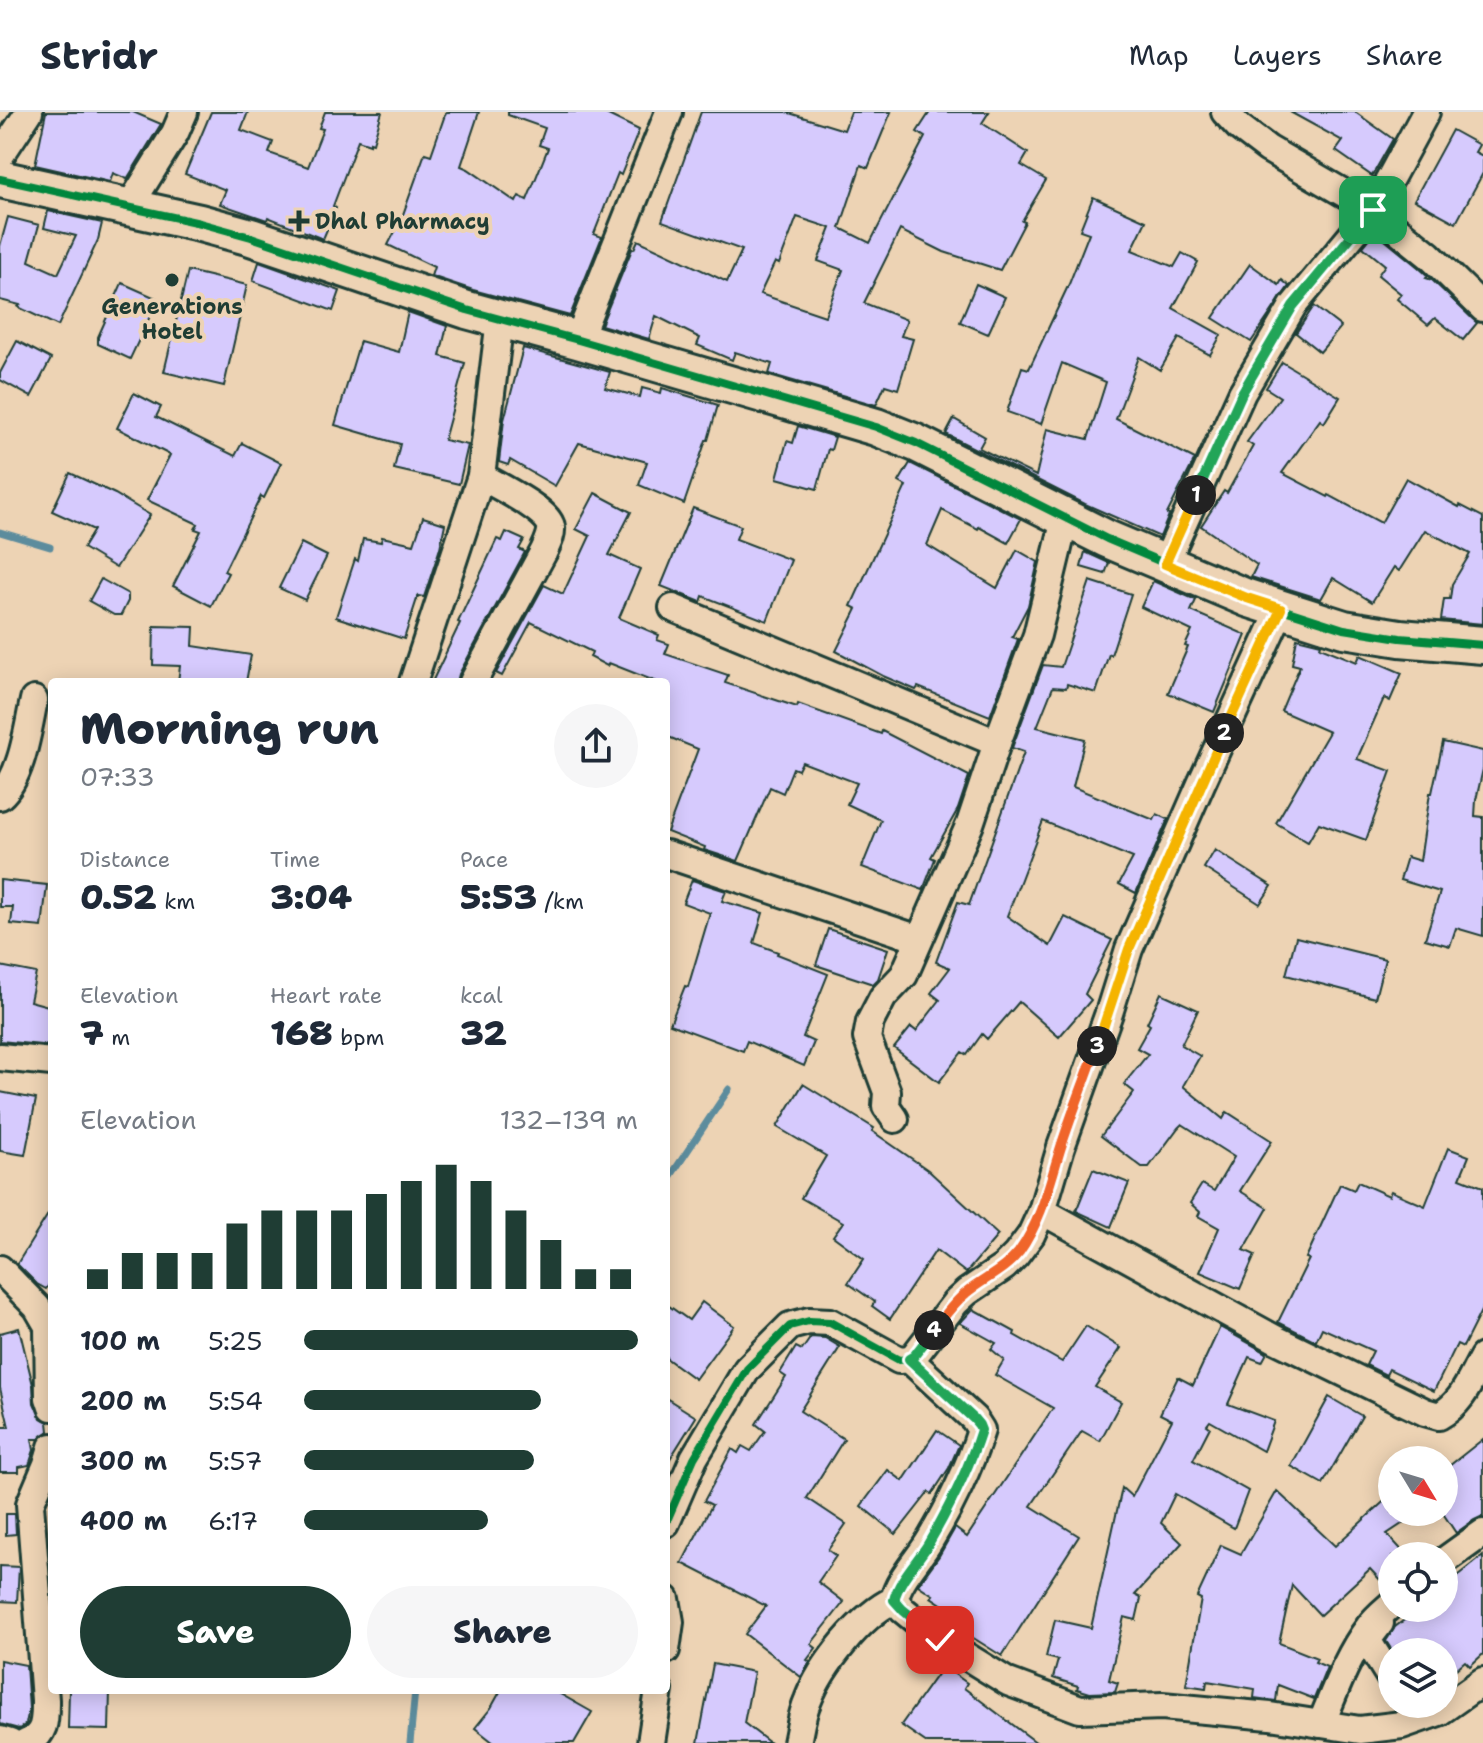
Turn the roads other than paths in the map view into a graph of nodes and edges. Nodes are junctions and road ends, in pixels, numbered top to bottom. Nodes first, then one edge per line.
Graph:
1 (29, 112) edge
2 (184, 112) edge
3 (669, 112) edge
4 (1225, 112) edge
5 (1426, 112) edge
6 (0, 156) edge
7 (0, 179) edge
8 (129, 207) junction
9 (1373, 210) junction
10 (1483, 308) edge
11 (500, 319) junction
12 (578, 340) junction
13 (481, 476) junction
14 (1065, 519) junction
15 (1165, 564) junction
16 (673, 608) dead end
17 (1281, 609) junction
18 (1483, 645) edge
19 (414, 678) edge
20 (475, 678) edge
21 (34, 700) dead end
22 (997, 743) junction
23 (0, 796) edge
24 (670, 855) edge
25 (919, 939) junction
26 (0, 1057) edge
27 (48, 1062) edge
28 (895, 1119) dead end
29 (1042, 1211) junction
30 (0, 1269) edge
31 (48, 1320) edge
32 (1483, 1357) edge
33 (909, 1359) junction
34 (48, 1461) edge
35 (670, 1514) edge
36 (1483, 1533) edge
37 (1458, 1551) edge
38 (894, 1600) junction
39 (1378, 1618) edge
40 (1380, 1622) edge
41 (1378, 1658) edge
42 (1483, 1681) edge
43 (658, 1694) edge
44 (1458, 1699) edge
45 (1407, 1718) edge
46 (1321, 1724) junction
47 (0, 1740) edge
48 (10, 1743) edge
49 (26, 1743) edge
50 (651, 1743) edge
51 (797, 1743) edge

1 - 6 street
2 - 8 street
3 - 12 street
4 - 9 street
5 - 9 street
7 - 8 street
8 - 11 street
9 - 10 street
9 - 15 street
11 - 12 street
11 - 13 street
12 - 14 street
13 - 19 street
13 - 20 street
14 - 15 street
14 - 22 street
15 - 17 street
16 - 22 street
17 - 18 street
17 - 29 street
21 - 23 street
22 - 25 street
24 - 25 street
25 - 28 street
26 - 27 street
29 - 32 street
29 - 33 street
30 - 31 street
33 - 35 street
33 - 38 street
34 - 49 street
36 - 37 street
38 - 46 street
38 - 51 street
39 - 46 street
40 - 41 street
42 - 44 street
43 - 50 street
45 - 46 street
47 - 48 street

